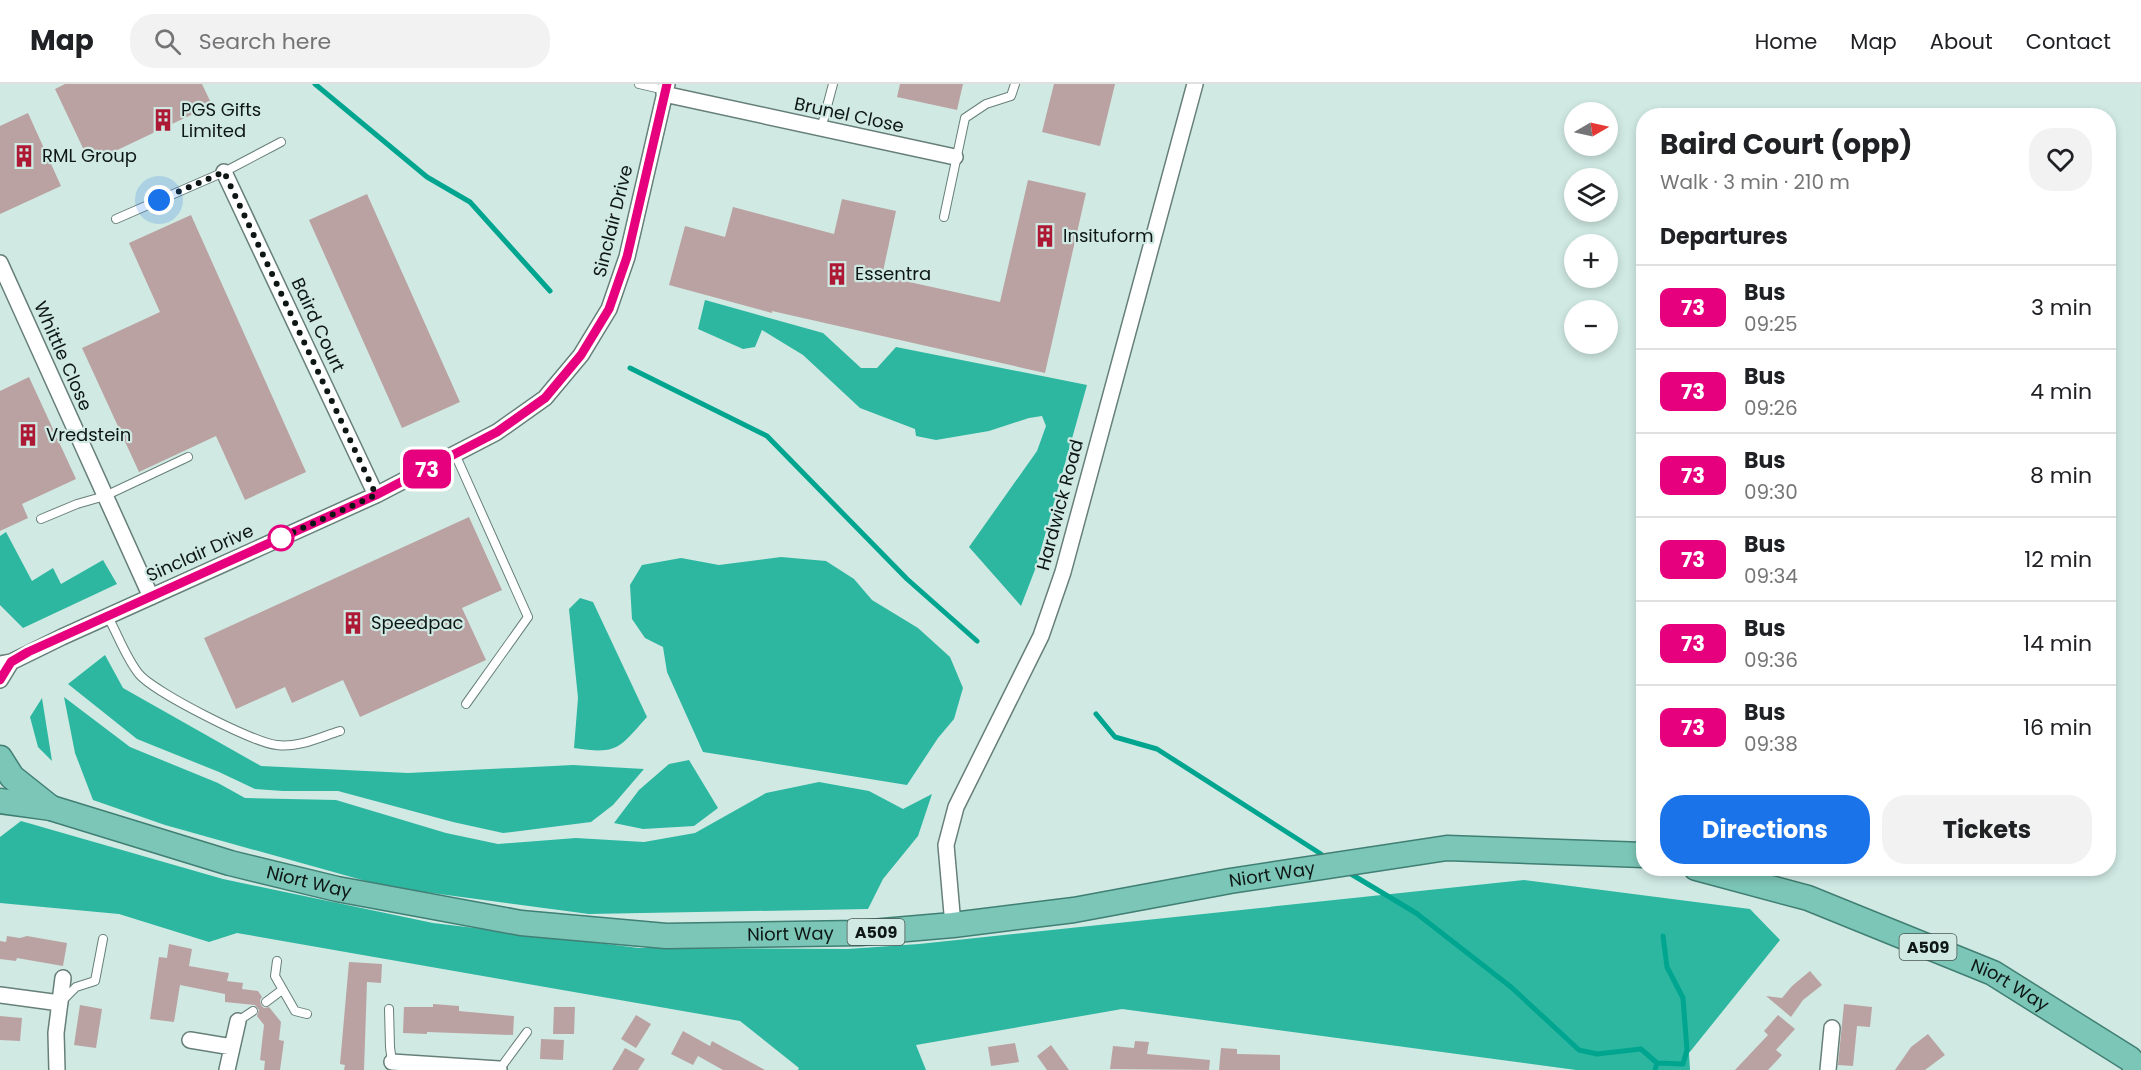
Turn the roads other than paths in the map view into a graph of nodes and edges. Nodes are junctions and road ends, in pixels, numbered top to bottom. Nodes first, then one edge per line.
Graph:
1 (639, 84) edge
2 (833, 84) edge
3 (1015, 84) edge
4 (1195, 84) edge
5 (666, 90) edge
6 (821, 129) junction
7 (281, 142) dead end
8 (955, 157) junction
9 (224, 172) junction
10 (944, 217) dead end
11 (116, 219) dead end
12 (0, 263) edge
13 (454, 454) junction
14 (188, 457) dead end
15 (376, 495) junction
16 (105, 496) junction
17 (41, 519) dead end
18 (151, 597) junction
19 (108, 617) junction
20 (5, 663) edge
21 (0, 680) edge
22 (466, 705) dead end
23 (340, 731) dead end
24 (0, 758) edge
25 (0, 801) edge
26 (51, 808) junction
27 (1636, 855) edge
28 (1726, 876) edge
29 (953, 925) junction
30 (103, 939) dead end
31 (277, 961) dead end
32 (63, 978) dead end
33 (282, 990) junction
34 (0, 994) edge
35 (266, 1002) dead end
36 (60, 1003) junction
37 (388, 1009) dead end
38 (253, 1011) dead end
39 (307, 1014) dead end
40 (238, 1021) joint
41 (1833, 1028) dead end
42 (527, 1032) dead end
43 (189, 1040) dead end
44 (232, 1047) junction
45 (392, 1062) joint
46 (410, 1067) edge
47 (57, 1070) edge
48 (227, 1070) edge
49 (499, 1070) edge
50 (1828, 1070) edge
51 (2139, 1070) edge

1 - 5 lane
2 - 6 lane
3 - 8 lane
4 - 29 street, Hardwick Road
5 - 6 street, Brunel Close
5 - 13 street, Sinclair Drive
6 - 8 street, Brunel Close
7 - 9 lane
8 - 10 lane
9 - 11 lane
9 - 15 street, Baird Court
12 - 16 street, Whittle Close
13 - 15 street, Sinclair Drive
13 - 22 lane
14 - 16 lane
15 - 18 street, Sinclair Drive
16 - 17 lane
16 - 18 street, Whittle Close
18 - 19 street, Sinclair Drive
19 - 20 street, Sinclair Drive
19 - 23 lane
20 - 21 street, Sinclair Drive
24 - 26 highway, Niort Way / A509
25 - 26 highway, Niort Way / A509
26 - 29 highway, Niort Way / A509
27 - 29 highway, Niort Way / A509
28 - 51 highway, Niort Way / A509
30 - 36 lane
31 - 33 lane
32 - 36 street
33 - 35 lane
33 - 39 lane
34 - 36 street
36 - 47 street
37 - 45 lane
38 - 40 lane
40 - 44 street
41 - 50 street
42 - 49 lane
43 - 44 street
44 - 48 street
45 - 46 street
46 - 49 street

